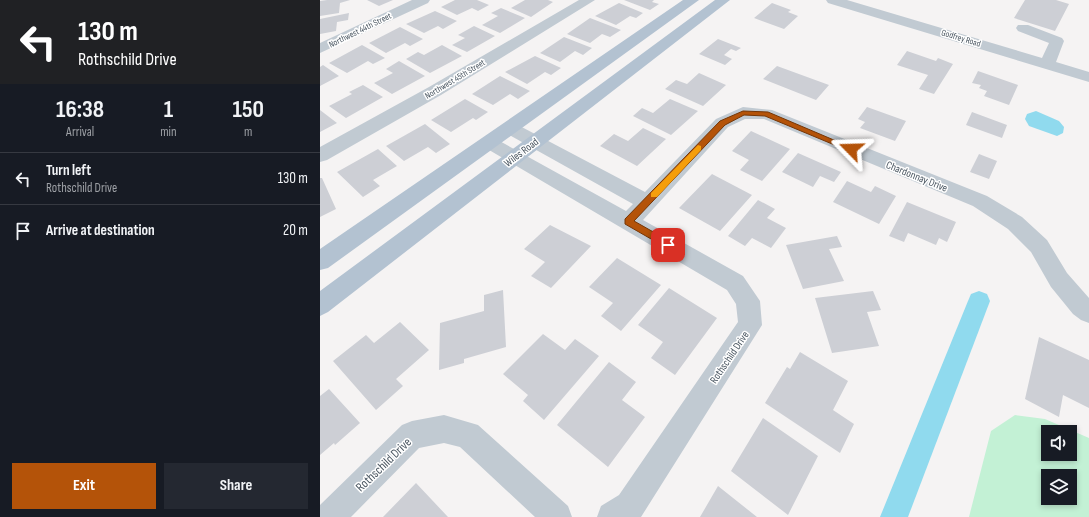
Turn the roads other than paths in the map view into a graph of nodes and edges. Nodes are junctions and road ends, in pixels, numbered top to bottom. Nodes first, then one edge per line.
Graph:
1 (423, 0) edge
2 (588, 0) edge
3 (692, 0) edge
4 (723, 0) edge
5 (833, 0) edge
6 (1023, 28) dead end
7 (320, 49) edge
8 (1047, 64) junction
9 (1089, 76) edge
10 (510, 128) junction
11 (535, 142) junction
12 (490, 143) junction
13 (320, 155) edge
14 (515, 157) junction
15 (608, 181) junction
16 (588, 199) junction
17 (647, 202) junction
18 (628, 222) junction
19 (320, 261) edge
20 (320, 305) edge
21 (1089, 312) edge
22 (330, 517) edge
23 (558, 517) edge
24 (612, 517) edge

1 - 7 street, Northwest 44th Street
2 - 13 street, Northwest 45th Street
3 - 10 main road
4 - 11 main road, Wiles Road
5 - 8 street, Godfrey Road
6 - 8 street
8 - 9 street, Godfrey Road
10 - 11 street
10 - 12 main road
11 - 14 main road, Wiles Road
11 - 15 street
12 - 14 street, Rothschild Drive
12 - 19 main road
14 - 16 street, Rothschild Drive
14 - 20 main road, Wiles Road
15 - 16 street
15 - 17 street
16 - 18 street, Rothschild Drive
17 - 18 street, Chardonnay Drive
17 - 21 street, Chardonnay Drive
18 - 24 street, Rothschild Drive
22 - 23 street, Rothschild Drive

